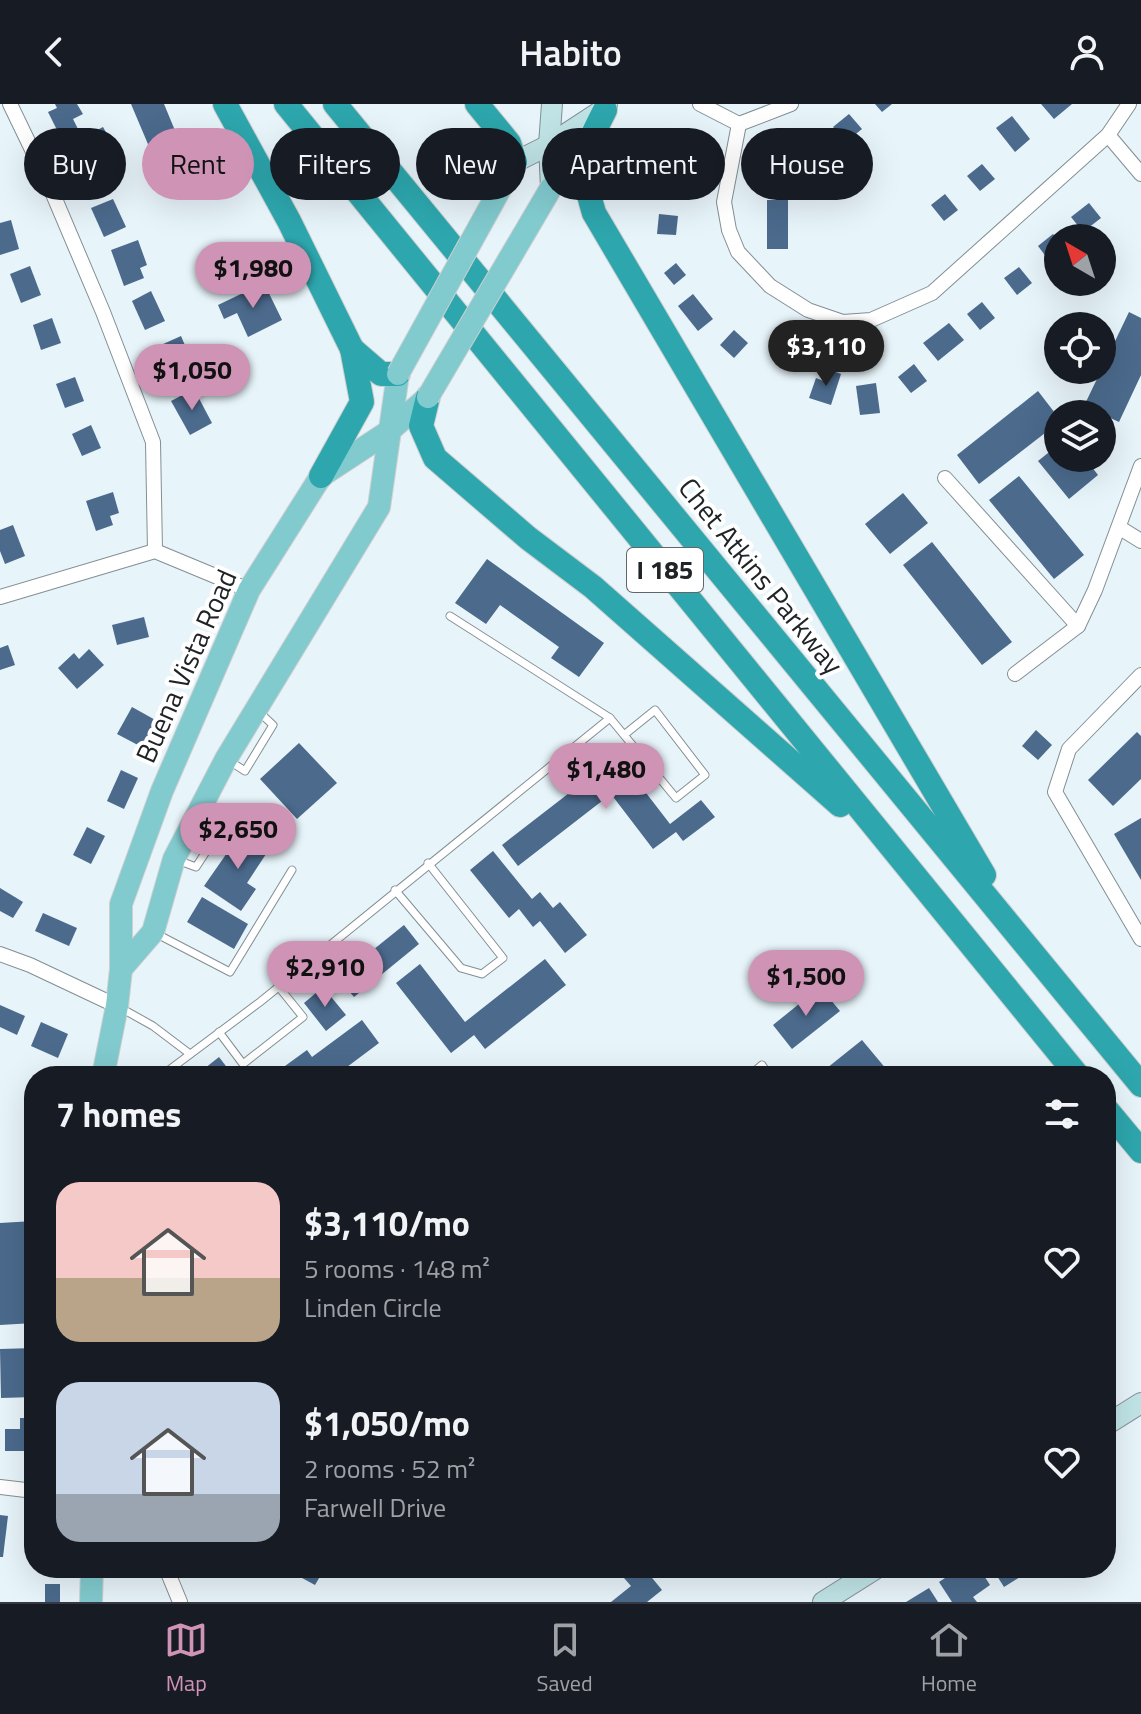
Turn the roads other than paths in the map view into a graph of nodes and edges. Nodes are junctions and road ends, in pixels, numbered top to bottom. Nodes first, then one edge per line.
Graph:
1 (10, 104) edge
2 (225, 104) edge
3 (286, 104) edge
4 (335, 104) edge
5 (477, 104) edge
6 (552, 104) edge
7 (700, 104) edge
8 (791, 104) edge
9 (1129, 104) edge
10 (607, 107) edge
11 (739, 124) junction
12 (497, 128) edge
13 (550, 128) edge
14 (575, 128) edge
15 (1108, 135) junction
16 (1141, 174) edge
17 (494, 200) edge
18 (544, 200) edge
19 (352, 349) junction
20 (398, 374) junction
21 (428, 397) junction
22 (388, 432) junction
23 (1141, 466) edge
24 (321, 476) junction
25 (945, 478) dead end
26 (1120, 528) junction
27 (1141, 541) edge
28 (155, 551) junction
29 (249, 590) junction
30 (0, 597) edge
31 (450, 616) dead end
32 (1078, 626) junction
33 (1015, 674) dead end
34 (1141, 675) edge
35 (610, 718) junction
36 (624, 735) junction
37 (428, 863) junction
38 (292, 870) dead end
39 (395, 890) junction
40 (153, 932) junction
41 (1022, 939) junction
42 (1141, 939) edge
43 (0, 954) edge
44 (121, 969) junction
45 (278, 986) junction
46 (1007, 989) junction
47 (117, 1006) junction
48 (219, 1032) junction
49 (190, 1054) junction
50 (105, 1066) edge
51 (174, 1066) edge
52 (1070, 1066) edge
53 (1141, 1085) edge
54 (1116, 1121) edge
55 (1141, 1151) edge
56 (1141, 1403) edge
57 (1116, 1419) edge
58 (0, 1487) edge
59 (24, 1490) edge
60 (92, 1578) edge
61 (170, 1578) edge
62 (861, 1578) edge
63 (91, 1602) edge
64 (180, 1602) edge
65 (823, 1602) edge

1 - 28 street
2 - 19 highway
3 - 46 highway, I 185
4 - 41 highway, Chet Atkins Parkway / I 185
5 - 12 highway
6 - 13 main road, Buena Vista Road
7 - 11 street
8 - 11 street
9 - 15 street
10 - 14 main road
10 - 41 highway
11 - 15 street
15 - 16 street
17 - 20 main road, bridge
18 - 21 main road, Buena Vista Road, bridge
19 - 20 highway
19 - 24 highway
20 - 22 main road
21 - 22 main road, Buena Vista Road
21 - 46 highway
22 - 24 main road, Buena Vista Road
22 - 40 main road
23 - 26 street
24 - 29 main road, Buena Vista Road
25 - 32 street
26 - 27 street
26 - 32 street
28 - 29 street
28 - 30 street
29 - 44 main road, Buena Vista Road
31 - 35 lane
32 - 33 street
34 - 42 street
35 - 36 lane
35 - 37 lane
36 - 36 lane
37 - 39 lane
37 - 39 lane
38 - 40 lane
39 - 45 lane
40 - 44 main road
41 - 53 highway, Chet Atkins Parkway / I 185
43 - 47 street
44 - 47 main road, Buena Vista Road
45 - 48 lane
45 - 48 lane
46 - 52 highway, I 185
47 - 49 lane
47 - 50 main road, Buena Vista Road
48 - 49 lane
49 - 51 lane
54 - 55 highway
56 - 57 main road
58 - 59 street
60 - 63 main road
61 - 64 street
62 - 65 main road

